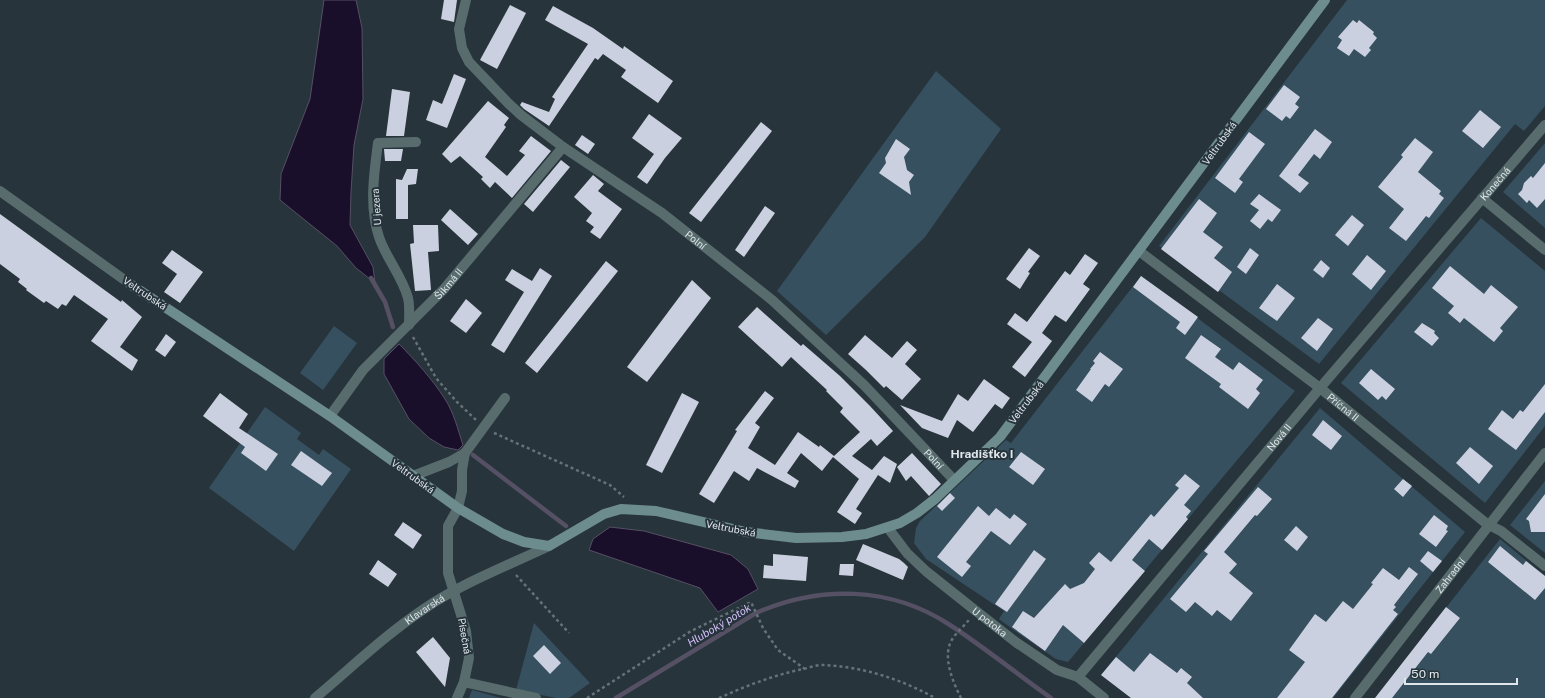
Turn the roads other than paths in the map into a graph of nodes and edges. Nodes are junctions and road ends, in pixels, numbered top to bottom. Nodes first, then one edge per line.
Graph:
1 (466, 0) edge
2 (1326, 0) edge
3 (1545, 125) edge
4 (416, 142) dead end
5 (563, 147) junction
6 (0, 191) edge
7 (1482, 198) junction
8 (1545, 250) edge
9 (1139, 251) junction
10 (409, 325) junction
11 (1320, 388) junction
12 (505, 398) dead end
13 (330, 416) junction
14 (465, 453) junction
15 (1545, 453) edge
16 (413, 476) junction
17 (954, 480) junction
18 (458, 508) junction
19 (1489, 525) junction
20 (888, 528) junction
21 (549, 546) junction
22 (1545, 566) edge
23 (454, 590) junction
24 (1078, 677) junction
25 (464, 682) junction
26 (316, 698) edge
27 (457, 698) edge
28 (536, 698) edge
29 (1104, 698) edge
30 (1355, 698) edge

1 - 5 street, Polní
2 - 9 street, Veltrubská
3 - 7 street, Konečná
4 - 10 street, U jezera
5 - 10 street, Šikmá II
5 - 17 street, Polní
6 - 13 street, Veltrubská
7 - 8 street, Konečná
7 - 11 street, Nová II
9 - 11 street, Příčná II
9 - 17 street, Veltrubská
10 - 13 street, Šikmá II
11 - 19 street, Příčná II
11 - 24 street, Nová II
12 - 14 street
13 - 16 street, Veltrubská
14 - 16 street
14 - 18 street
15 - 19 street, Zahradní
16 - 18 street, Veltrubská
17 - 20 street, Veltrubská
18 - 21 street, Veltrubská
18 - 23 street, Písečná
19 - 22 street, Příčná II
19 - 30 street, Zahradní
20 - 21 street, Veltrubská
20 - 24 street, U potoka
21 - 23 street, Klavarská
23 - 25 street, Písečná
23 - 26 street, Klavarská
24 - 29 street, U potoka
25 - 27 street, Písečná
25 - 28 street

